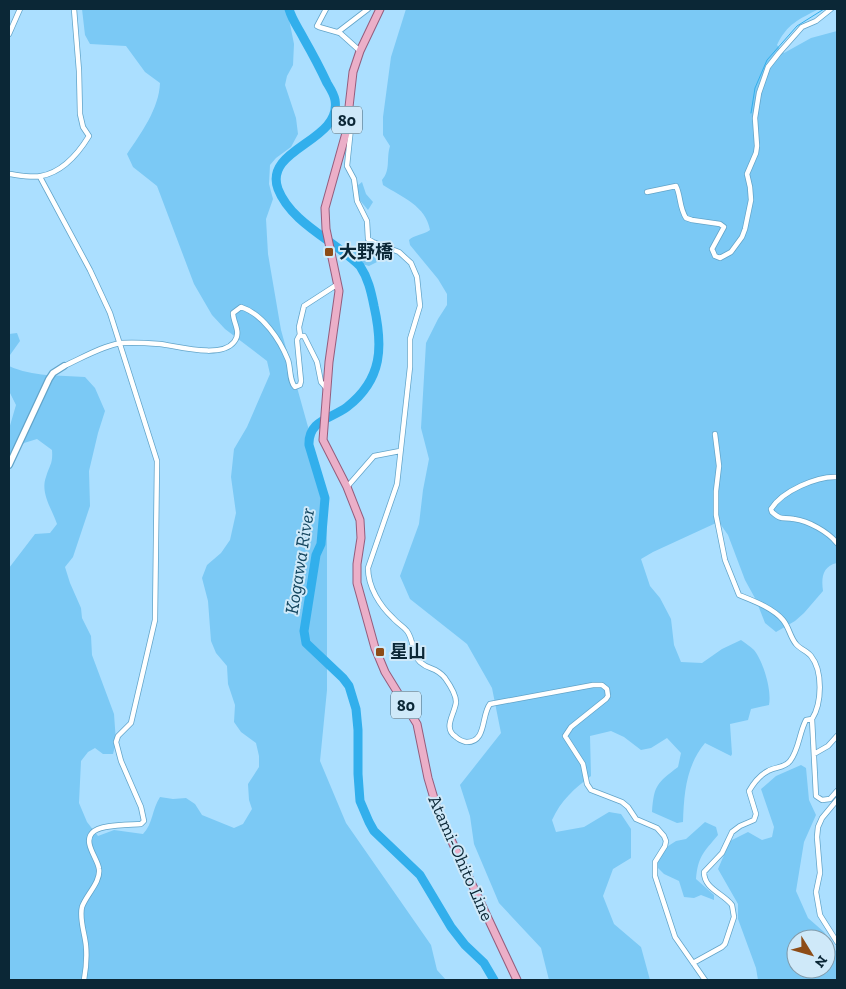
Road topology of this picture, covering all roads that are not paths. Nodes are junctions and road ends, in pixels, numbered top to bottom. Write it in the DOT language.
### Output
graph roads {
  1 [pos="20,9"];
  2 [pos="74,9"];
  3 [pos="326,9"];
  4 [pos="368,9"];
  5 [pos="380,9"];
  6 [pos="831,9"];
  7 [pos="338,32"];
  8 [pos="9,34"];
  9 [pos="360,51"];
  10 [pos="349,105"];
  11 [pos="9,174"];
  12 [pos="40,177"];
  13 [pos="647,192"];
  14 [pos="338,284"];
  15 [pos="300,335"];
  16 [pos="121,343"];
  17 [pos="64,366"];
  18 [pos="327,388"];
  19 [pos="715,434"];
  20 [pos="400,452"];
  21 [pos="9,465"];
  22 [pos="837,476"];
  23 [pos="347,487"];
  24 [pos="837,543"];
  25 [pos="812,719"];
  26 [pos="837,736"];
  27 [pos="814,754"];
  28 [pos="837,791"];
  29 [pos="837,800"];
  30 [pos="837,942"];
  31 [pos="693,963"];
  32 [pos="84,980"];
  33 [pos="517,980"];
  34 [pos="705,980"];
  1 -- 8 [label="street"];
  2 -- 12 [label="street"];
  3 -- 7 [label="street"];
  4 -- 7 [label="street"];
  5 -- 9 [label="main road, 80"];
  6 -- 13 [label="street"];
  7 -- 9 [label="street"];
  9 -- 10 [label="main road, 80"];
  10 -- 14 [label="main road, 80"];
  10 -- 20 [label="street"];
  11 -- 12 [label="street"];
  12 -- 16 [label="street"];
  14 -- 15 [label="street"];
  14 -- 18 [label="main road, 80"];
  15 -- 16 [label="street"];
  15 -- 18 [label="street"];
  16 -- 17 [label="street"];
  16 -- 32 [label="street"];
  17 -- 21 [label="street"];
  18 -- 23 [label="main road, Atami-Ohito Line / 80"];
  19 -- 25 [label="street"];
  20 -- 23 [label="street"];
  20 -- 31 [label="street"];
  22 -- 24 [label="street"];
  23 -- 33 [label="main road, Atami-Ohito Line / 80"];
  25 -- 27 [label="street"];
  25 -- 31 [label="street"];
  26 -- 27 [label="street"];
  27 -- 28 [label="street"];
  29 -- 30 [label="street"];
  31 -- 34 [label="street"];
}
